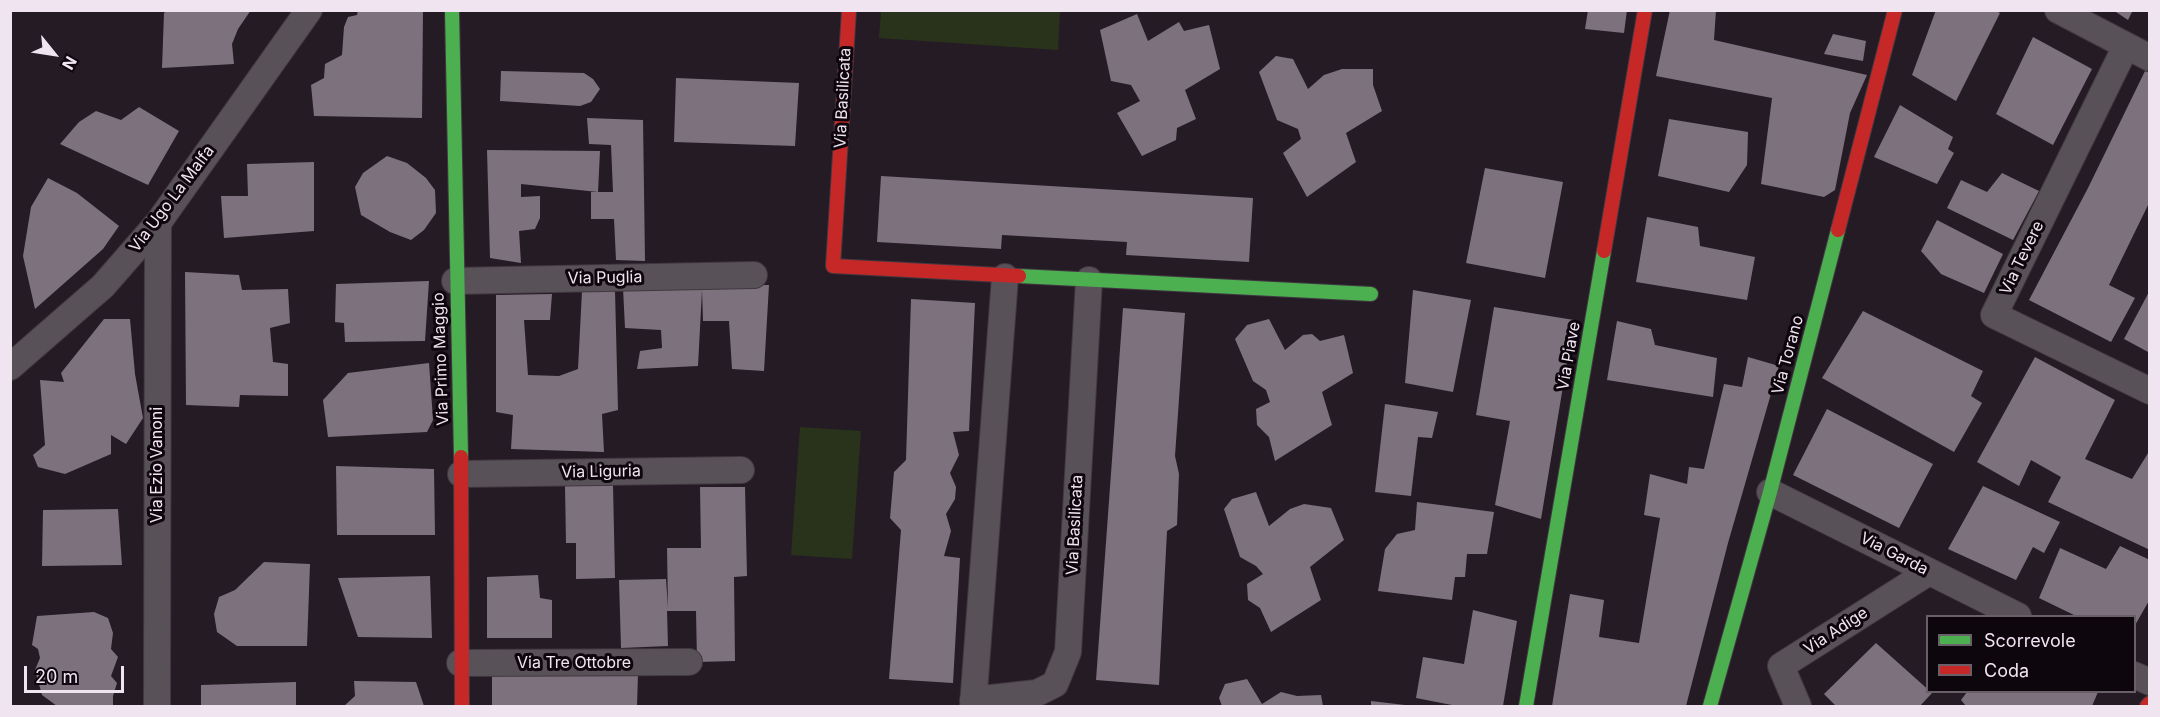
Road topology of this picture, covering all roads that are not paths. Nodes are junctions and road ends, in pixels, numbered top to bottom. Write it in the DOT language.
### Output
graph roads {
  1 [pos="309,10"];
  2 [pos="452,10"];
  3 [pos="849,10"];
  4 [pos="1645,10"];
  5 [pos="1895,10"];
  6 [pos="2058,10"];
  7 [pos="2126,46"];
  8 [pos="2150,58"];
  9 [pos="158,223"];
  10 [pos="754,275"];
  11 [pos="1005,277"];
  12 [pos="1089,280"];
  13 [pos="455,281"];
  14 [pos="1371,294"];
  15 [pos="10,367"];
  16 [pos="2150,391"];
  17 [pos="741,470"];
  18 [pos="461,474"];
  19 [pos="1770,492"];
  20 [pos="1929,572"];
  21 [pos="2016,615"];
  22 [pos="688,662"];
  23 [pos="460,663"];
  24 [pos="2136,676"];
  25 [pos="2150,682"];
  26 [pos="973,703"];
  27 [pos="157,706"];
  28 [pos="462,706"];
  29 [pos="1526,706"];
  30 [pos="1710,706"];
  31 [pos="1798,706"];
  1 -- 9 [label="street, Via Ugo La Malfa"];
  2 -- 13 [label="street, Via Primo Maggio"];
  3 -- 11 [label="street, Via Basilicata"];
  4 -- 29 [label="street, Via Piave"];
  5 -- 19 [label="street, Via Torano"];
  6 -- 7 [label="street"];
  7 -- 8 [label="street"];
  7 -- 16 [label="street, Via Tevere"];
  9 -- 15 [label="street, Via Ugo La Malfa"];
  9 -- 27 [label="street, Via Ezio Vanoni"];
  10 -- 13 [label="street, Via Puglia"];
  11 -- 12 [label="street, Via Basilicata"];
  11 -- 26 [label="street, Via Basilicata"];
  12 -- 14 [label="street, Via Basilicata"];
  12 -- 26 [label="street, Via Basilicata"];
  13 -- 18 [label="street, Via Primo Maggio"];
  17 -- 18 [label="street, Via Liguria"];
  18 -- 23 [label="street, Via Primo Maggio"];
  19 -- 20 [label="street, Via Garda"];
  19 -- 30 [label="street, Via Torano"];
  20 -- 21 [label="street, Via Garda"];
  20 -- 31 [label="street, Via Adige"];
  22 -- 23 [label="street, Via Tre Ottobre"];
  23 -- 28 [label="street, Via Primo Maggio"];
  24 -- 25 [label="street"];
}
